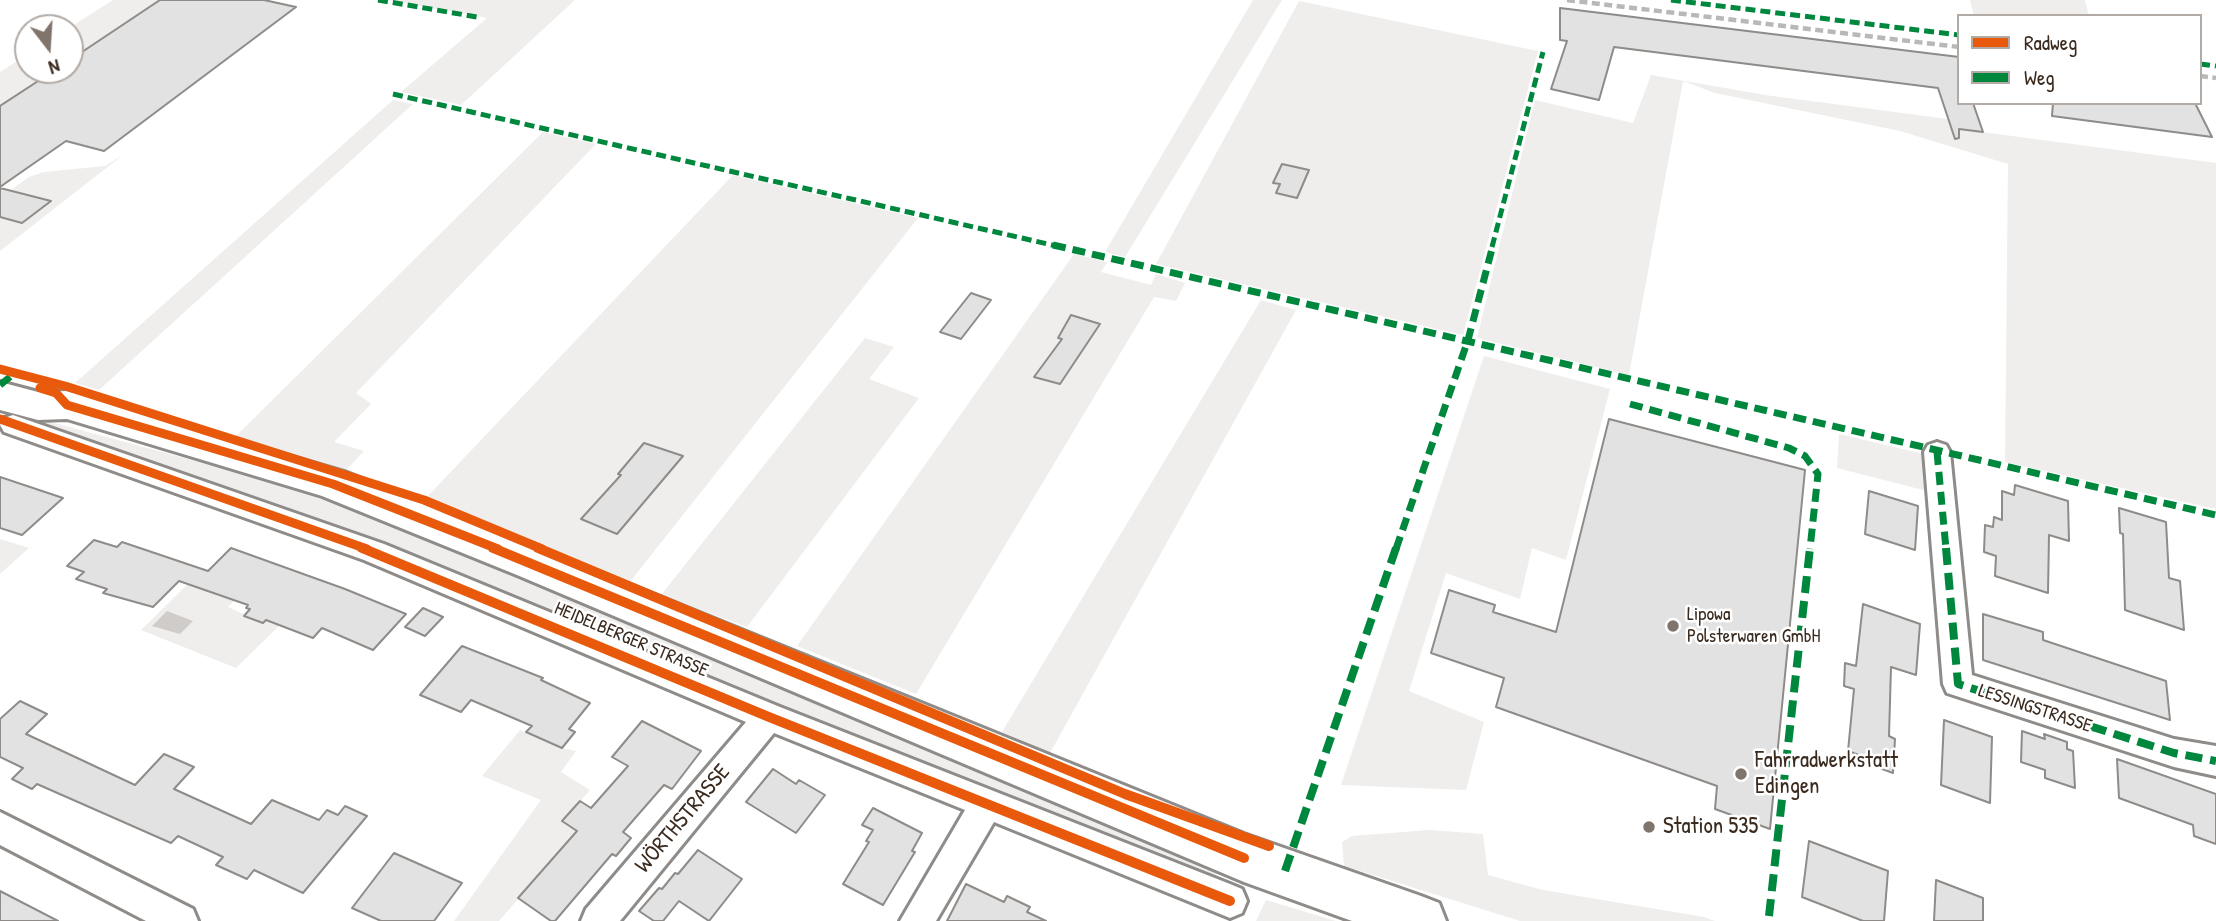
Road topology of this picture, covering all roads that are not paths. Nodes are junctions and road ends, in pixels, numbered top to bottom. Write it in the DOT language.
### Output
graph roads {
  1 [pos="0,376"];
  2 [pos="29,410"];
  3 [pos="1937,452"];
  4 [pos="769,717"];
  5 [pos="2216,761"];
  6 [pos="986,805"];
  7 [pos="0,828"];
  8 [pos="1235,894"];
  9 [pos="181,921"];
  10 [pos="597,921"];
  11 [pos="916,921"];
  12 [pos="1421,921"];
  1 -- 2 [label="main road, HEIDELBERGER STRASSE"];
  2 -- 4 [label="street, HEIDELBERGER STRASSE"];
  2 -- 8 [label="main road, HEIDELBERGER STRASSE"];
  3 -- 5 [label="street, LESSINGSTRASSE"];
  4 -- 6 [label="street, HEIDELBERGER STRASSE"];
  4 -- 10 [label="street, WÖRTHSTRASSE"];
  6 -- 8 [label="street, HEIDELBERGER STRASSE"];
  6 -- 11 [label="street"];
  7 -- 9 [label="street"];
  8 -- 12 [label="main road, HEIDELBERGER STRASSE"];
}
